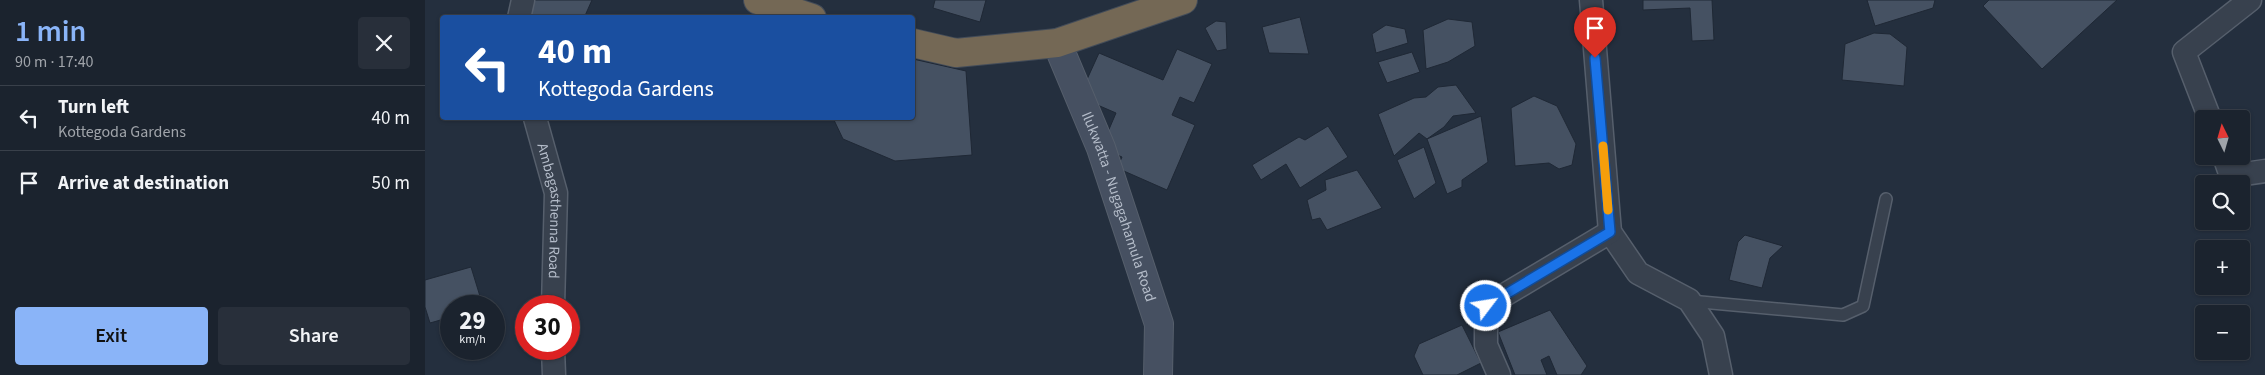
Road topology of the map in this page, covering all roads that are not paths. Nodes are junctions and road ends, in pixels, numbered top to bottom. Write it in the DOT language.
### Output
graph roads {
  1 [pos="523,0"];
  2 [pos="758,0"];
  3 [pos="1183,0"];
  4 [pos="1591,0"];
  5 [pos="2250,0"];
  6 [pos="520,15"];
  7 [pos="803,15"];
  8 [pos="915,43"];
  9 [pos="1057,43"];
  10 [pos="2207,110"];
  11 [pos="536,120"];
  12 [pos="2227,165"];
  13 [pos="2265,171"];
  14 [pos="1886,199"];
  15 [pos="1610,232"];
  16 [pos="553,295"];
  17 [pos="1689,300"];
  18 [pos="553,360"];
  19 [pos="554,375"];
  20 [pos="1158,375"];
  21 [pos="1499,375"];
  22 [pos="1721,375"];
  1 -- 6 [label="street"];
  2 -- 7 [label="highway"];
  3 -- 9 [label="highway"];
  4 -- 15 [label="street"];
  5 -- 10 [label="street"];
  8 -- 9 [label="highway"];
  9 -- 20 [label="street, Ilukwatta - Nugagahamula Road"];
  11 -- 16 [label="street, Ambagasthenna Road"];
  12 -- 13 [label="street"];
  14 -- 17 [label="lane"];
  15 -- 17 [label="street"];
  15 -- 21 [label="street"];
  17 -- 22 [label="street"];
  18 -- 19 [label="street"];
}
